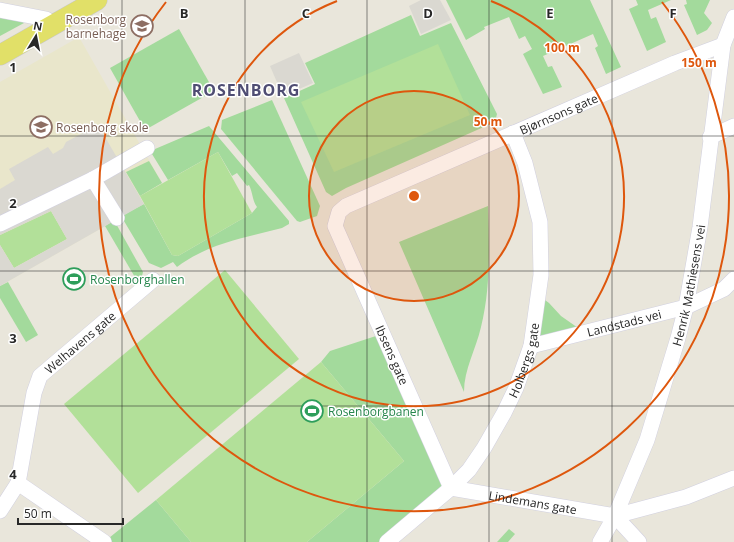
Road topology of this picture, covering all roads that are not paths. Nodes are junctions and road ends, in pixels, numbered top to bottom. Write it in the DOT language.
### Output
graph roads {
  1 [pos="97,0"];
  2 [pos="0,10"];
  3 [pos="734,17"];
  4 [pos="54,24"];
  5 [pos="723,45"];
  6 [pos="0,55"];
  7 [pos="734,126"];
  8 [pos="513,133"];
  9 [pos="710,138"];
  10 [pos="147,148"];
  11 [pos="93,179"];
  12 [pos="117,218"];
  13 [pos="335,221"];
  14 [pos="0,224"];
  15 [pos="734,279"];
  16 [pos="154,280"];
  17 [pos="686,307"];
  18 [pos="531,346"];
  19 [pos="734,478"];
  20 [pos="18,483"];
  21 [pos="451,488"];
  22 [pos="0,509"];
  23 [pos="615,516"];
  24 [pos="104,542"];
  25 [pos="387,542"];
  26 [pos="600,542"];
  27 [pos="639,542"];
  1 -- 4 [label="main road"];
  2 -- 4 [label="street"];
  3 -- 5 [label="street, Henrik Mathiesens vei"];
  4 -- 6 [label="main road"];
  5 -- 8 [label="street, Bjørnsons gate"];
  5 -- 9 [label="street, Henrik Mathiesens vei"];
  7 -- 9 [label="street"];
  8 -- 13 [label="street, Bjørnsons gate"];
  8 -- 18 [label="street, Holbergs gate"];
  9 -- 17 [label="street, Henrik Mathiesens vei"];
  10 -- 11 [label="street"];
  11 -- 12 [label="street"];
  11 -- 14 [label="street"];
  13 -- 21 [label="street, Ibsens gate"];
  15 -- 17 [label="street, Landstads vei"];
  16 -- 20 [label="street, Welhavens gate"];
  17 -- 18 [label="street, Landstads vei"];
  17 -- 23 [label="street, Henrik Mathiesens vei"];
  18 -- 21 [label="street, Holbergs gate"];
  19 -- 23 [label="street, Lindemans gate"];
  20 -- 22 [label="street, Welhavens gate"];
  20 -- 24 [label="street"];
  21 -- 23 [label="street, Lindemans gate"];
  21 -- 25 [label="street, Holbergs gate"];
  23 -- 26 [label="street, Henrik Mathiesens vei"];
  23 -- 27 [label="street"];
}
